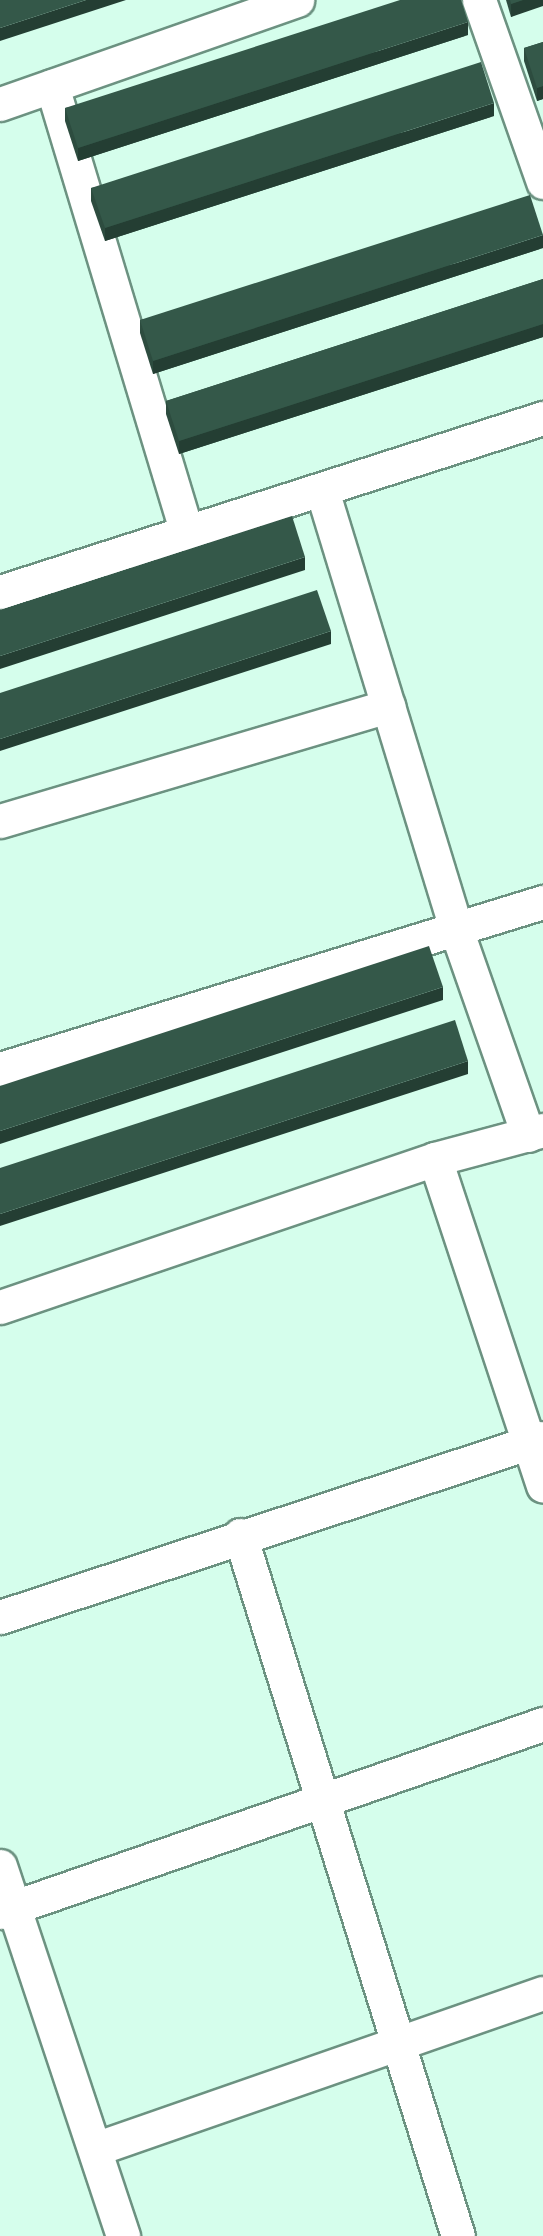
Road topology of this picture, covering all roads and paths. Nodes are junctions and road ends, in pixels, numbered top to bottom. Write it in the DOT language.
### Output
graph roads {
  1 [pos="297,0"];
  2 [pos="480,0"];
  3 [pos="52,86"];
  4 [pos="0,104"];
  5 [pos="543,182"];
  6 [pos="543,418"];
  7 [pos="322,490"];
  8 [pos="186,530"];
  9 [pos="2,585"];
  10 [pos="388,706"];
  11 [pos="0,821"];
  12 [pos="543,902"];
  13 [pos="457,932"];
  14 [pos="0,1069"];
  15 [pos="535,1133"];
  16 [pos="435,1159"];
  17 [pos="0,1307"];
  18 [pos="536,1441"];
  19 [pos="543,1486"];
  20 [pos="240,1535"];
  21 [pos="0,1617"];
  22 [pos="543,1724"];
  23 [pos="322,1797"];
  24 [pos="0,1866"];
  25 [pos="7,1909"];
  26 [pos="543,1993"];
  27 [pos="399,2042"];
  28 [pos="95,2149"];
  29 [pos="123,2236"];
  30 [pos="458,2236"];
  1 -- 3 [label="street"];
  2 -- 5 [label="street"];
  3 -- 4 [label="street"];
  3 -- 8 [label="street"];
  6 -- 7 [label="street"];
  7 -- 8 [label="street"];
  7 -- 10 [label="street"];
  8 -- 9 [label="street"];
  10 -- 11 [label="street"];
  10 -- 13 [label="street"];
  12 -- 13 [label="street"];
  13 -- 14 [label="street"];
  13 -- 15 [label="street"];
  15 -- 16 [label="street"];
  16 -- 17 [label="street"];
  16 -- 18 [label="street"];
  18 -- 19 [label="street"];
  18 -- 20 [label="street"];
  20 -- 21 [label="street"];
  20 -- 23 [label="street"];
  22 -- 23 [label="street"];
  23 -- 25 [label="street"];
  23 -- 27 [label="street"];
  24 -- 25 [label="street"];
  25 -- 28 [label="street"];
  26 -- 27 [label="street"];
  27 -- 28 [label="street"];
  27 -- 30 [label="street"];
  28 -- 29 [label="street"];
}
